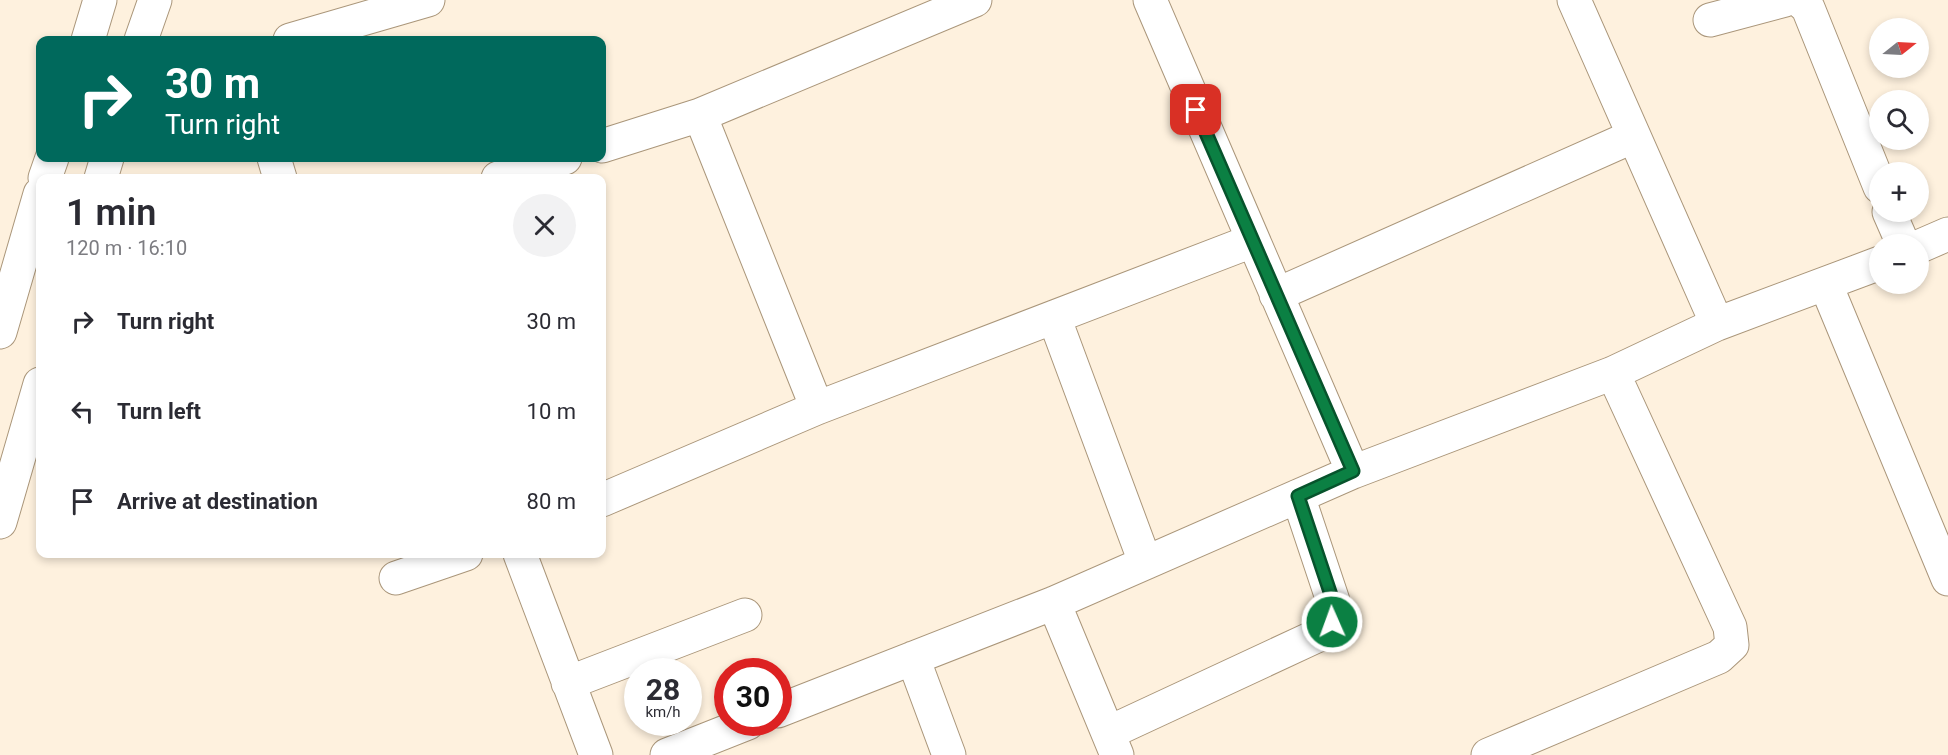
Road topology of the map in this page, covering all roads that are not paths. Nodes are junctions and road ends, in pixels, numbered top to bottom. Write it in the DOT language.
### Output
graph roads {
  1 [pos="100,0"];
  2 [pos="154,0"];
  3 [pos="428,0"];
  4 [pos="975,0"];
  5 [pos="1150,0"];
  6 [pos="1574,0"];
  7 [pos="1785,0"];
  8 [pos="1799,0"];
  9 [pos="1710,20"];
  10 [pos="89,36"];
  11 [pos="142,36"];
  12 [pos="304,36"];
  13 [pos="700,115"];
  14 [pos="1634,136"];
  15 [pos="606,145"];
  16 [pos="552,162"];
  17 [pos="1870,162"];
  18 [pos="511,174"];
  19 [pos="36,208"];
  20 [pos="1948,234"];
  21 [pos="1252,241"];
  22 [pos="1929,242"];
  23 [pos="1869,267"];
  24 [pos="1826,285"];
  25 [pos="1276,295"];
  26 [pos="1054,317"];
  27 [pos="1717,324"];
  28 [pos="0,332"];
  29 [pos="1613,373"];
  30 [pos="36,398"];
  31 [pos="818,408"];
  32 [pos="1353,471"];
  33 [pos="1298,496"];
  34 [pos="606,498"];
  35 [pos="0,522"];
  36 [pos="454,558"];
  37 [pos="521,558"];
  38 [pos="1145,562"];
  39 [pos="396,578"];
  40 [pos="1948,579"];
  41 [pos="1054,603"];
  42 [pos="745,615"];
  43 [pos="913,658"];
  44 [pos="568,683"];
  45 [pos="792,706"];
  46 [pos="715,736"];
  47 [pos="1112,744"];
  48 [pos="596,755"];
  49 [pos="667,755"];
  50 [pos="948,755"];
  51 [pos="1488,755"];
  1 -- 10 [label="main road"];
  2 -- 11 [label="main road"];
  3 -- 12 [label="main road"];
  4 -- 13 [label="main road"];
  5 -- 21 [label="main road"];
  6 -- 14 [label="main road"];
  7 -- 9 [label="main road"];
  8 -- 17 [label="main road"];
  13 -- 15 [label="main road"];
  13 -- 31 [label="main road"];
  14 -- 25 [label="main road"];
  14 -- 27 [label="main road"];
  16 -- 18 [label="main road"];
  19 -- 28 [label="main road"];
  20 -- 22 [label="main road"];
  21 -- 25 [label="main road"];
  21 -- 26 [label="main road"];
  23 -- 24 [label="main road"];
  24 -- 27 [label="main road"];
  24 -- 40 [label="main road"];
  25 -- 32 [label="main road"];
  26 -- 31 [label="main road"];
  26 -- 38 [label="main road"];
  27 -- 29 [label="main road"];
  29 -- 32 [label="main road"];
  29 -- 51 [label="main road"];
  30 -- 35 [label="main road"];
  31 -- 34 [label="main road"];
  32 -- 33 [label="main road"];
  33 -- 38 [label="main road"];
  33 -- 47 [label="main road"];
  36 -- 39 [label="main road"];
  37 -- 44 [label="main road"];
  38 -- 41 [label="main road"];
  41 -- 43 [label="main road"];
  41 -- 47 [label="main road"];
  42 -- 44 [label="main road"];
  43 -- 45 [label="main road"];
  43 -- 50 [label="main road"];
  44 -- 48 [label="main road"];
  46 -- 49 [label="main road"];
}
